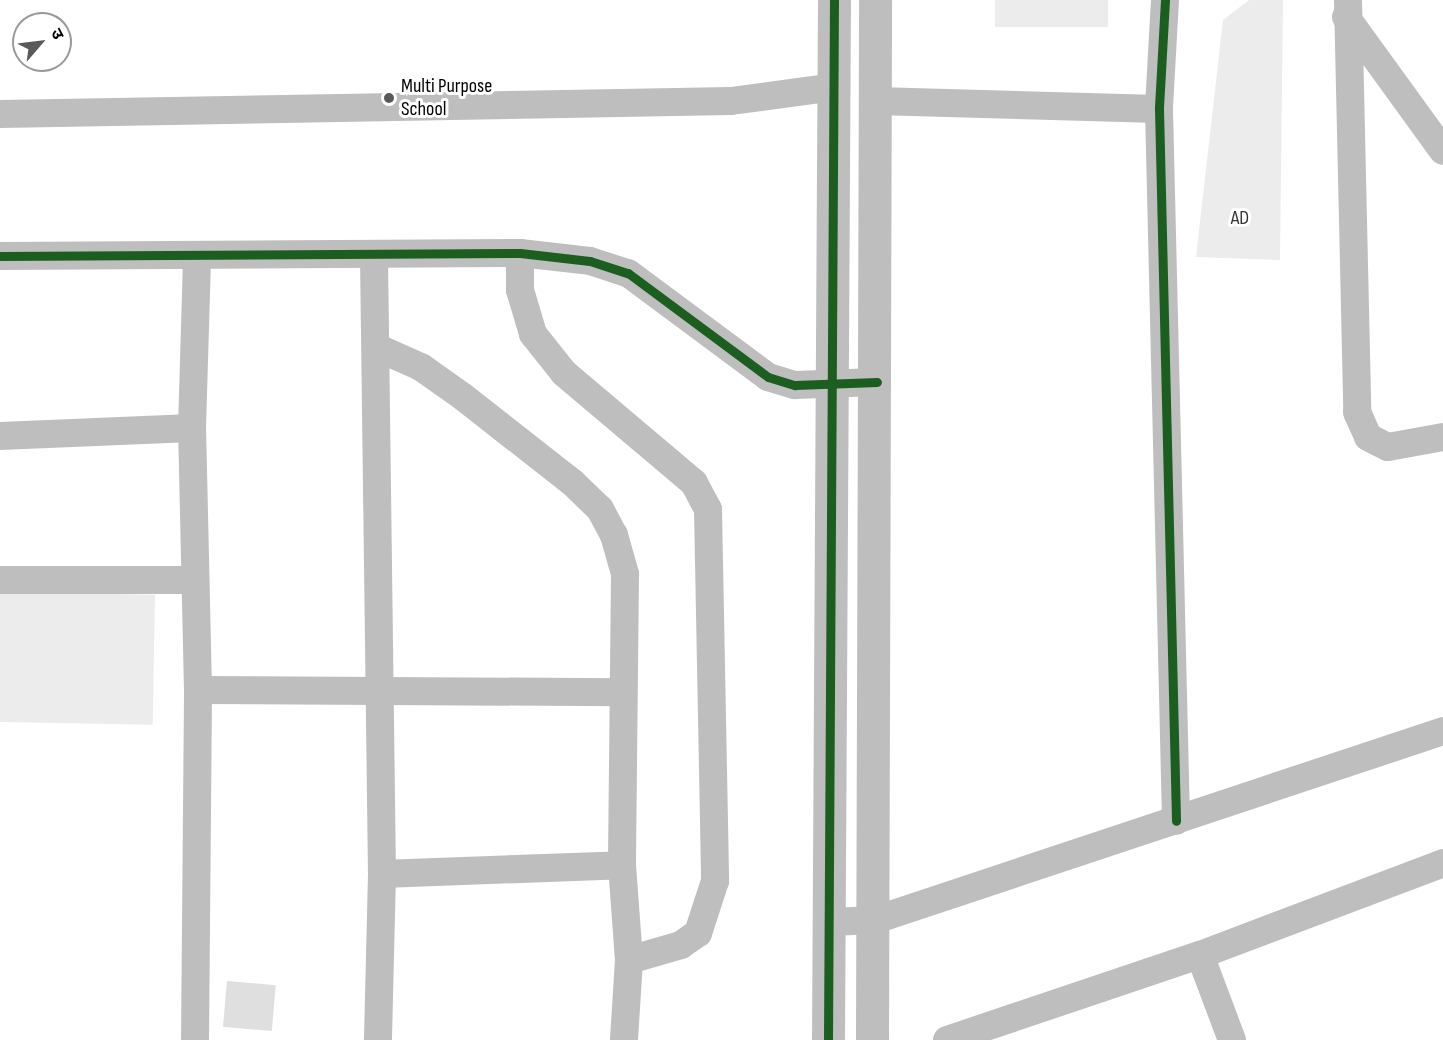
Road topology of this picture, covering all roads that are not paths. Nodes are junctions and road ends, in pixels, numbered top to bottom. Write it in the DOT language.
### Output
graph roads {
  1 [pos="834,0"];
  2 [pos="875,0"];
  3 [pos="1165,0"];
  4 [pos="1347,9"];
  5 [pos="834,87"];
  6 [pos="876,100"];
  7 [pos="1159,109"];
  8 [pos="0,114"];
  9 [pos="1443,151"];
  10 [pos="520,253"];
  11 [pos="0,256"];
  12 [pos="374,256"];
  13 [pos="197,258"];
  14 [pos="376,347"];
  15 [pos="877,382"];
  16 [pos="835,386"];
  17 [pos="192,428"];
  18 [pos="0,436"];
  19 [pos="1443,437"];
  20 [pos="0,580"];
  21 [pos="195,580"];
  22 [pos="198,690"];
  23 [pos="377,690"];
  24 [pos="623,692"];
  25 [pos="1443,731"];
  26 [pos="1176,821"];
  27 [pos="1443,863"];
  28 [pos="622,865"];
  29 [pos="382,874"];
  30 [pos="876,920"];
  31 [pos="832,922"];
  32 [pos="1200,955"];
  33 [pos="629,960"];
  34 [pos="195,1040"];
  35 [pos="378,1040"];
  36 [pos="624,1040"];
  37 [pos="828,1040"];
  38 [pos="872,1040"];
  39 [pos="947,1040"];
  40 [pos="1232,1040"];
  1 -- 5 [label="street"];
  2 -- 6 [label="street"];
  3 -- 7 [label="street"];
  4 -- 9 [label="street"];
  4 -- 19 [label="street"];
  5 -- 8 [label="street"];
  5 -- 16 [label="street"];
  6 -- 7 [label="street"];
  6 -- 15 [label="street"];
  7 -- 26 [label="street"];
  10 -- 12 [label="street"];
  10 -- 16 [label="street"];
  10 -- 33 [label="street"];
  11 -- 13 [label="street"];
  12 -- 13 [label="street"];
  12 -- 14 [label="street"];
  13 -- 17 [label="street"];
  14 -- 23 [label="street"];
  14 -- 24 [label="street"];
  15 -- 16 [label="street"];
  15 -- 30 [label="street"];
  16 -- 31 [label="street"];
  17 -- 18 [label="street"];
  17 -- 21 [label="street"];
  20 -- 21 [label="street"];
  21 -- 22 [label="street"];
  22 -- 23 [label="street"];
  22 -- 34 [label="street"];
  23 -- 24 [label="street"];
  23 -- 29 [label="street"];
  24 -- 28 [label="street"];
  25 -- 26 [label="street"];
  26 -- 30 [label="street"];
  27 -- 32 [label="street"];
  28 -- 29 [label="street"];
  28 -- 33 [label="street"];
  29 -- 35 [label="street"];
  30 -- 31 [label="street"];
  30 -- 38 [label="street"];
  31 -- 37 [label="street"];
  32 -- 39 [label="street"];
  32 -- 40 [label="street"];
  33 -- 36 [label="street"];
}
